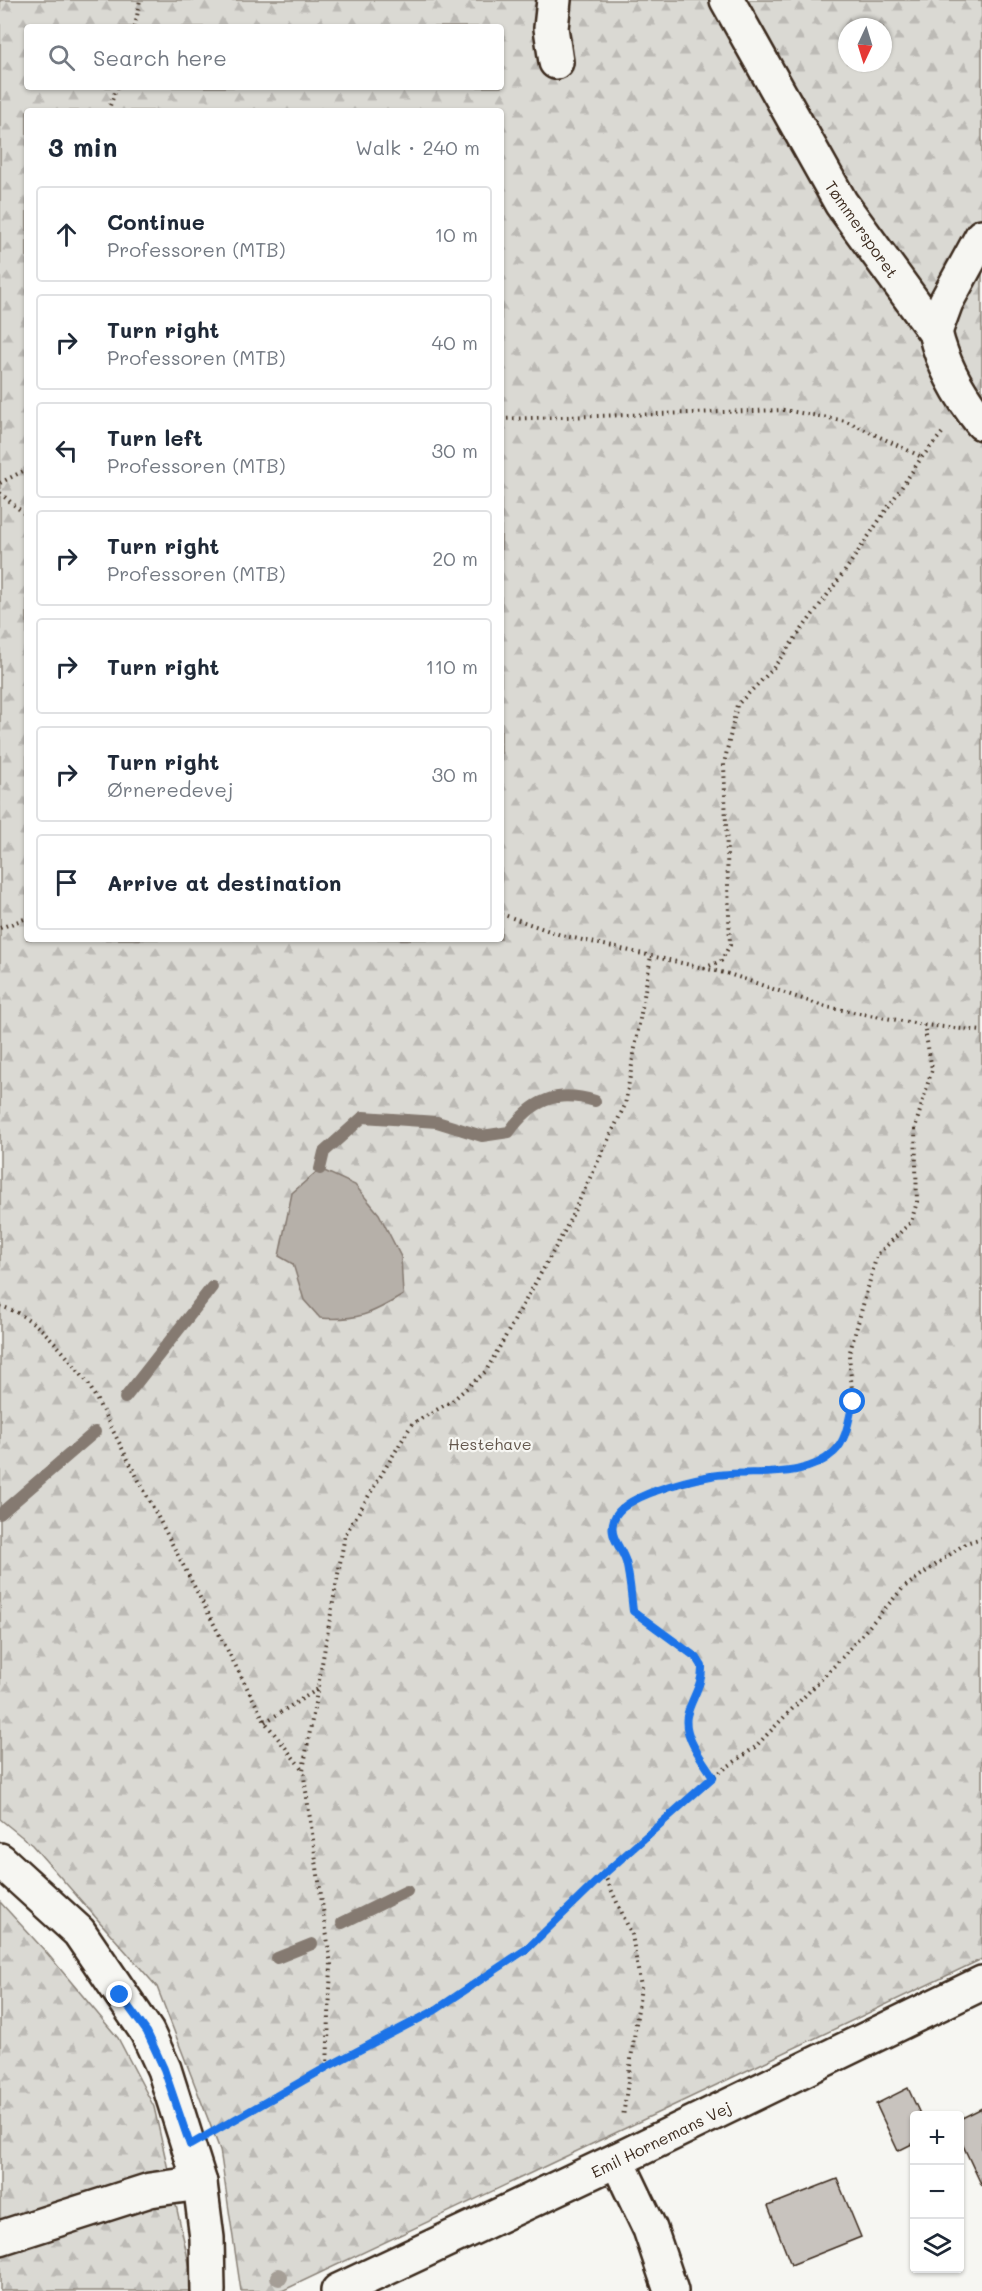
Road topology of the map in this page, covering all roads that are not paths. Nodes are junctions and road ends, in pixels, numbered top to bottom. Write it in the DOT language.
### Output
graph roads {
  1 [pos="554,0"];
  2 [pos="727,0"];
  3 [pos="556,62"];
  4 [pos="982,236"];
  5 [pos="935,332"];
  6 [pos="974,413"];
  7 [pos="0,1860"];
  8 [pos="982,1983"];
  9 [pos="617,2160"];
  10 [pos="200,2183"];
  11 [pos="0,2238"];
  12 [pos="208,2291"];
  13 [pos="338,2291"];
  14 [pos="671,2291"];
  1 -- 3 [label="street"];
  2 -- 5 [label="street, Tømmersporet"];
  4 -- 5 [label="street"];
  5 -- 6 [label="street, Tømmersporet"];
  7 -- 10 [label="street"];
  8 -- 9 [label="street, Emil Hornemans Vej"];
  9 -- 13 [label="street, Emil Hornemans Vej"];
  9 -- 14 [label="street"];
  10 -- 11 [label="street"];
  10 -- 12 [label="street"];
}
